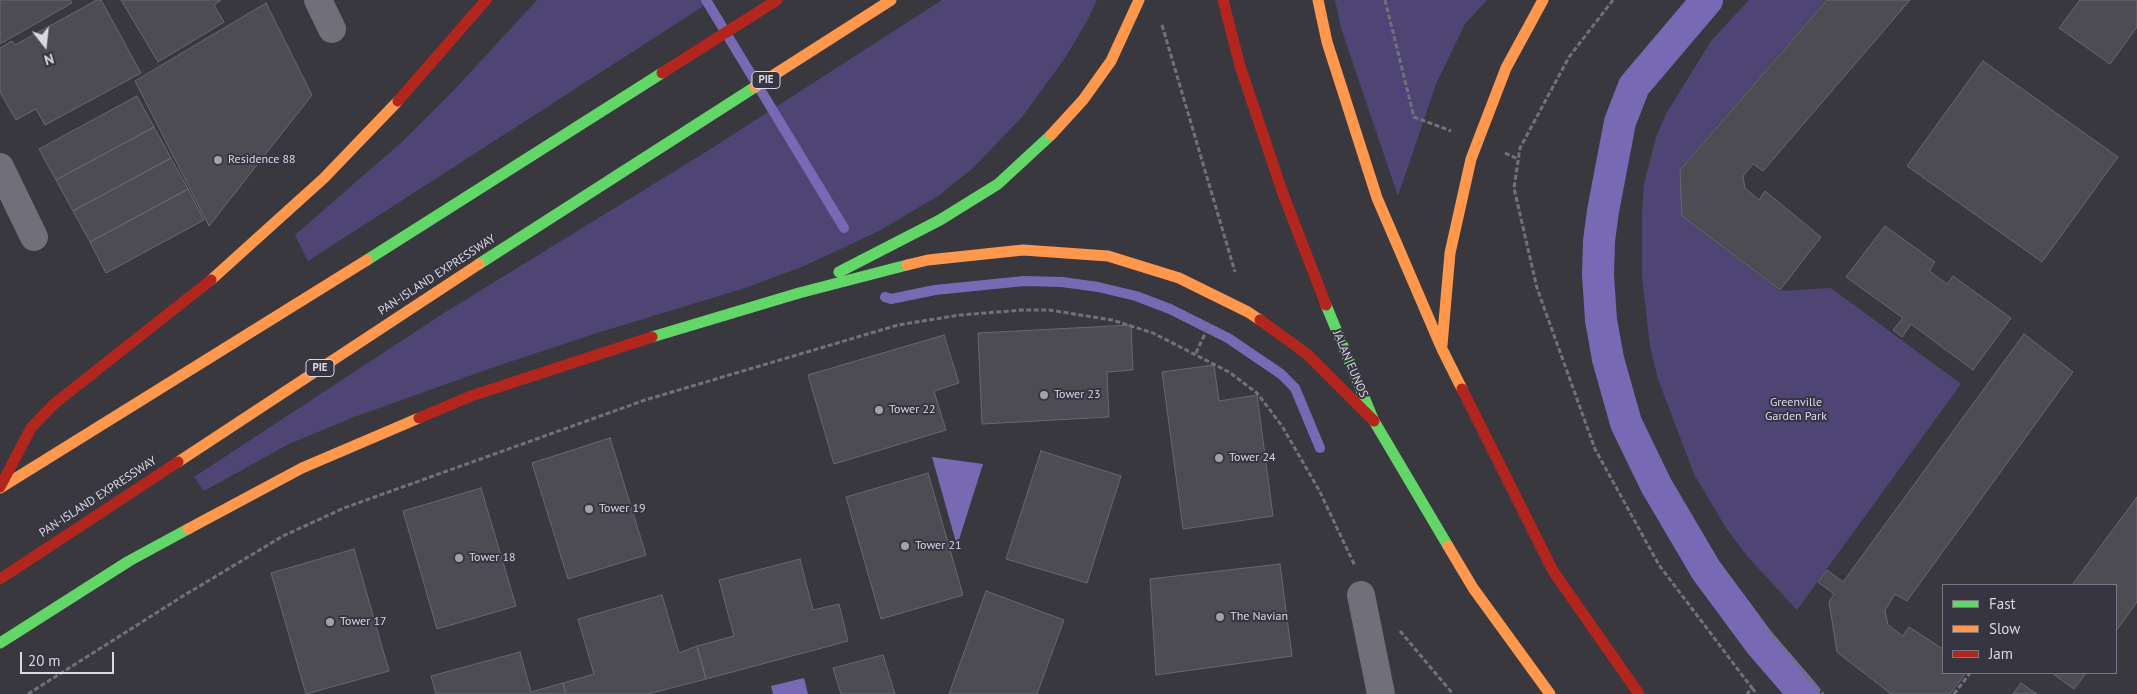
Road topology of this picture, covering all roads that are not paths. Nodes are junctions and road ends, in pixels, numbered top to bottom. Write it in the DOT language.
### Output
graph roads {
  1 [pos="318,0"];
  2 [pos="486,0"];
  3 [pos="777,0"];
  4 [pos="891,0"];
  5 [pos="1139,0"];
  6 [pos="1223,0"];
  7 [pos="1318,0"];
  8 [pos="1543,0"];
  9 [pos="332,29"];
  10 [pos="0,167"];
  11 [pos="34,237"];
  12 [pos="799,293"];
  13 [pos="1442,349"];
  14 [pos="1374,421"];
  15 [pos="0,488"];
  16 [pos="0,579"];
  17 [pos="1359,584"];
  18 [pos="0,643"];
  19 [pos="1381,694"];
  20 [pos="1550,694"];
  21 [pos="1639,694"];
  1 -- 9 [label="street"];
  2 -- 15 [label="highway"];
  3 -- 15 [label="highway"];
  4 -- 16 [label="highway, PAN-ISLAND EXPRESSWAY / PIE"];
  5 -- 12 [label="highway"];
  6 -- 14 [label="highway, JALAN EUNOS"];
  7 -- 13 [label="highway"];
  8 -- 13 [label="highway"];
  10 -- 11 [label="street"];
  12 -- 14 [label="highway"];
  12 -- 18 [label="highway"];
  13 -- 21 [label="highway"];
  14 -- 20 [label="highway, JALAN EUNOS"];
  17 -- 19 [label="street"];
}
